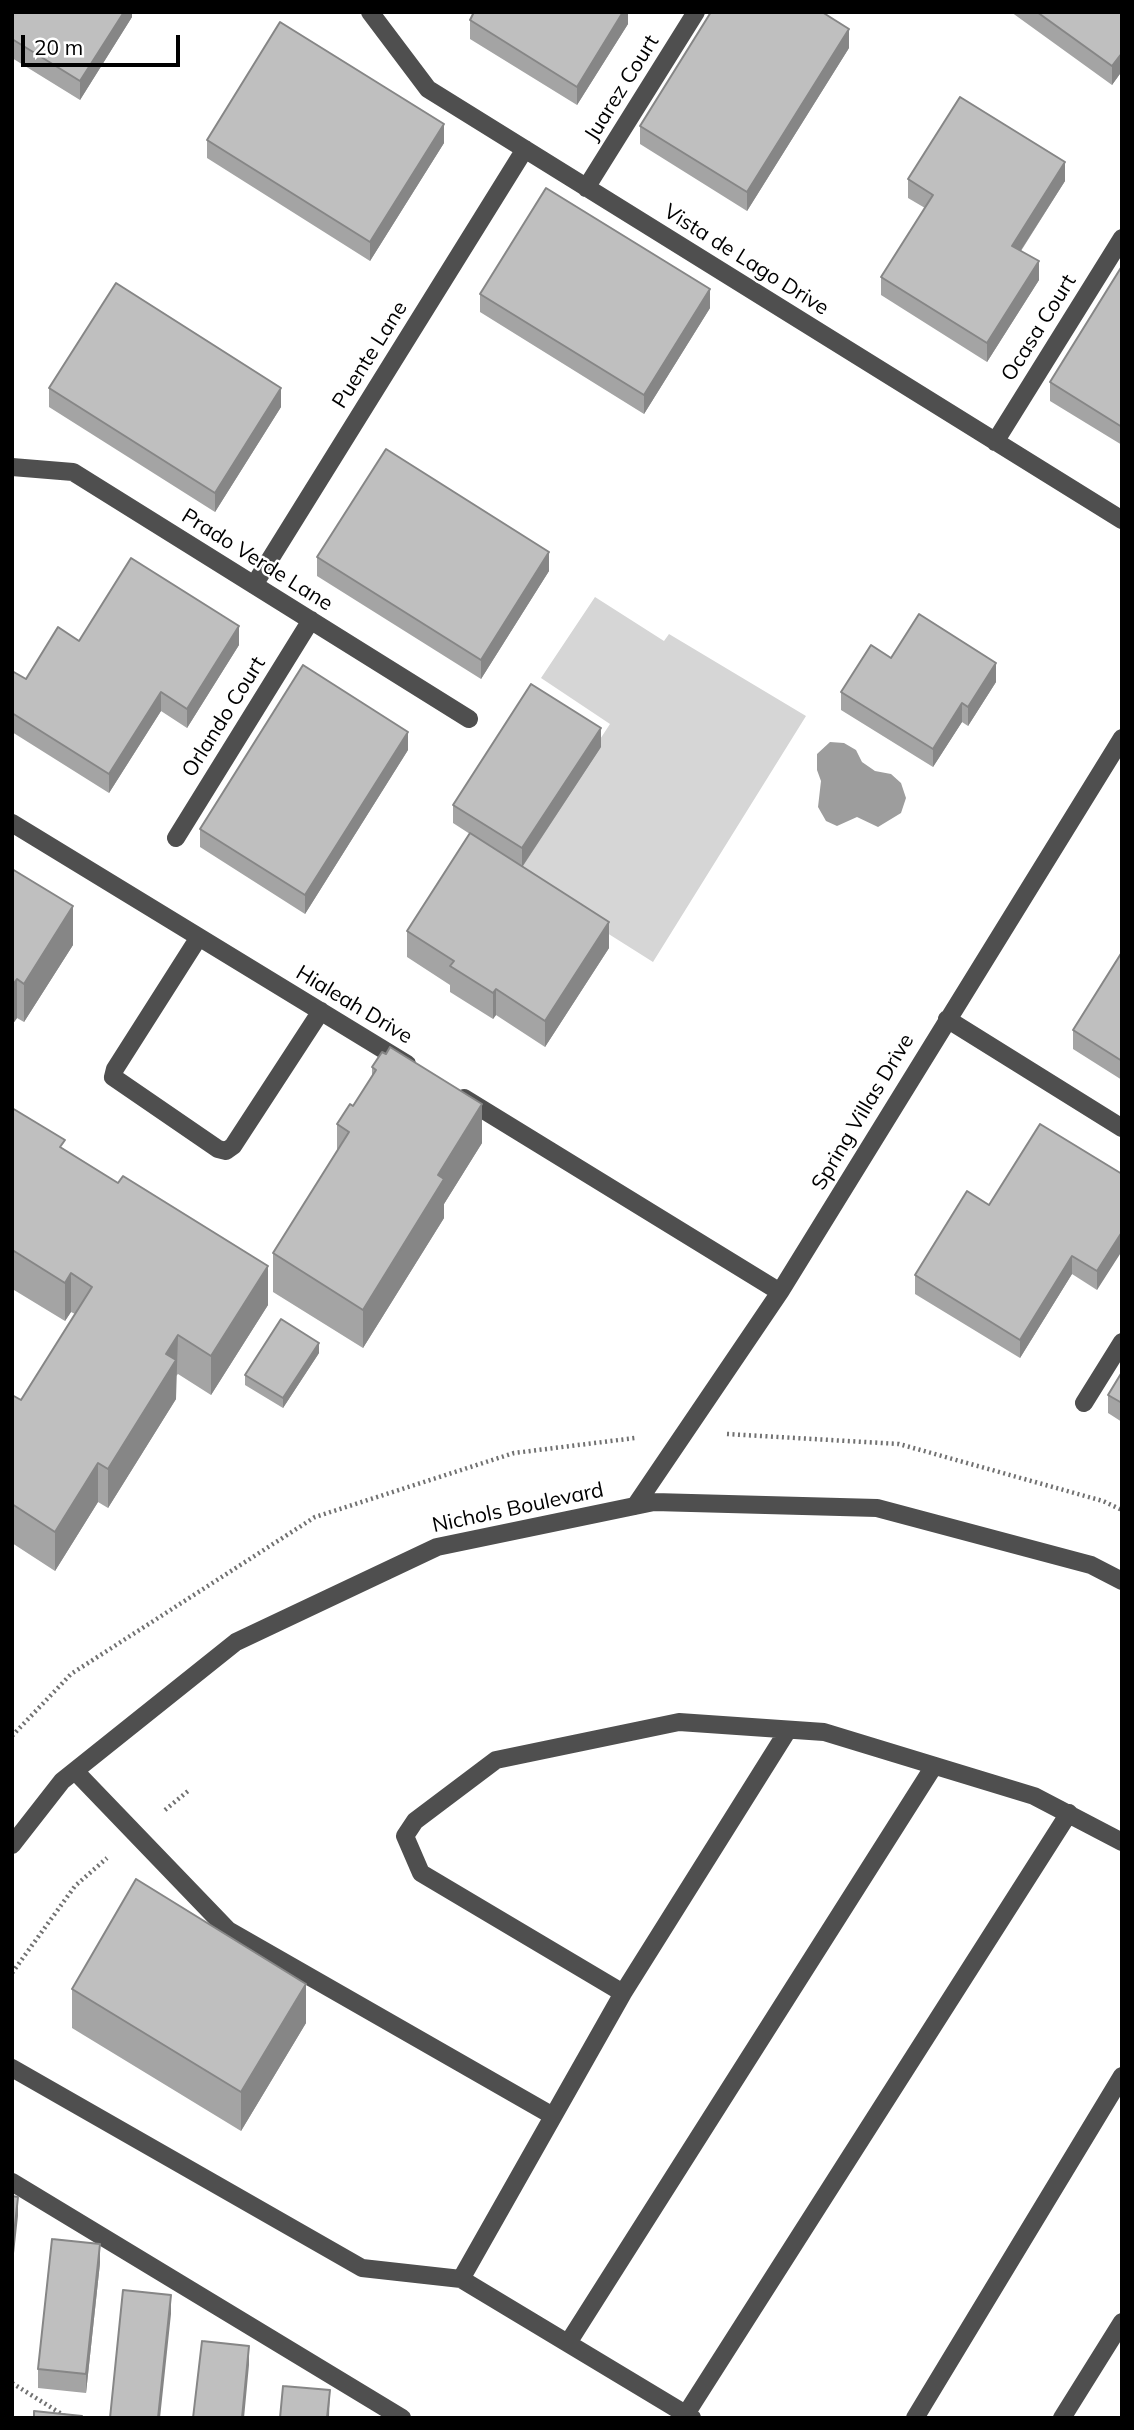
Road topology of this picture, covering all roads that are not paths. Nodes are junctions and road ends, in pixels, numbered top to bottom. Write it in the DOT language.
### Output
graph roads {
  1 [pos="370,12"];
  2 [pos="696,12"];
  3 [pos="525,149"];
  4 [pos="586,188"];
  5 [pos="1122,238"];
  6 [pos="995,442"];
  7 [pos="12,467"];
  8 [pos="1122,520"];
  9 [pos="254,585"];
  10 [pos="311,620"];
  11 [pos="469,719"];
  12 [pos="1122,738"];
  13 [pos="12,823"];
  14 [pos="176,838"];
  15 [pos="199,937"];
  16 [pos="321,1011"];
  17 [pos="947,1018"];
  18 [pos="427,1076"];
  19 [pos="450,1090"];
  20 [pos="1122,1128"];
  21 [pos="780,1292"];
  22 [pos="1122,1342"];
  23 [pos="1084,1403"];
  24 [pos="635,1506"];
  25 [pos="1122,1581"];
  26 [pos="788,1730"];
  27 [pos="934,1766"];
  28 [pos="75,1771"];
  29 [pos="1069,1814"];
  30 [pos="1122,1842"];
  31 [pos="12,1845"];
  32 [pos="623,1993"];
  33 [pos="12,2068"];
  34 [pos="1122,2076"];
  35 [pos="553,2116"];
  36 [pos="12,2182"];
  37 [pos="461,2279"];
  38 [pos="1122,2322"];
  39 [pos="568,2343"];
  40 [pos="689,2416"];
  41 [pos="401,2418"];
  42 [pos="915,2418"];
  43 [pos="1062,2418"];
  1 -- 3 [label="street, Vista de Lago Drive"];
  2 -- 4 [label="street, Juarez Court"];
  3 -- 4 [label="street, Vista de Lago Drive"];
  3 -- 9 [label="street, Puente Lane"];
  4 -- 6 [label="street, Vista de Lago Drive"];
  5 -- 6 [label="street, Ocasa Court"];
  6 -- 8 [label="street, Vista de Lago Drive"];
  7 -- 9 [label="street, Prado Verde Lane"];
  9 -- 10 [label="street, Prado Verde Lane"];
  10 -- 11 [label="street, Prado Verde Lane"];
  10 -- 14 [label="street, Orlando Court"];
  12 -- 17 [label="street, Spring Villas Drive"];
  13 -- 15 [label="street, Hialeah Drive"];
  15 -- 16 [label="street, Hialeah Drive"];
  15 -- 16 [label="street"];
  16 -- 18 [label="street, Hialeah Drive"];
  17 -- 20 [label="street"];
  17 -- 21 [label="street, Spring Villas Drive"];
  19 -- 21 [label="street"];
  21 -- 24 [label="street, Spring Villas Drive"];
  22 -- 23 [label="street"];
  24 -- 25 [label="street, Nichols Boulevard"];
  24 -- 28 [label="street, Nichols Boulevard"];
  26 -- 27 [label="street"];
  26 -- 32 [label="street"];
  26 -- 32 [label="street"];
  27 -- 29 [label="street"];
  27 -- 39 [label="street"];
  28 -- 31 [label="street, Nichols Boulevard"];
  28 -- 35 [label="street"];
  29 -- 30 [label="street"];
  29 -- 40 [label="street"];
  32 -- 35 [label="street"];
  33 -- 37 [label="street"];
  34 -- 42 [label="street"];
  35 -- 37 [label="street"];
  36 -- 41 [label="street"];
  37 -- 39 [label="street"];
  38 -- 43 [label="street"];
  39 -- 40 [label="street"];
}
